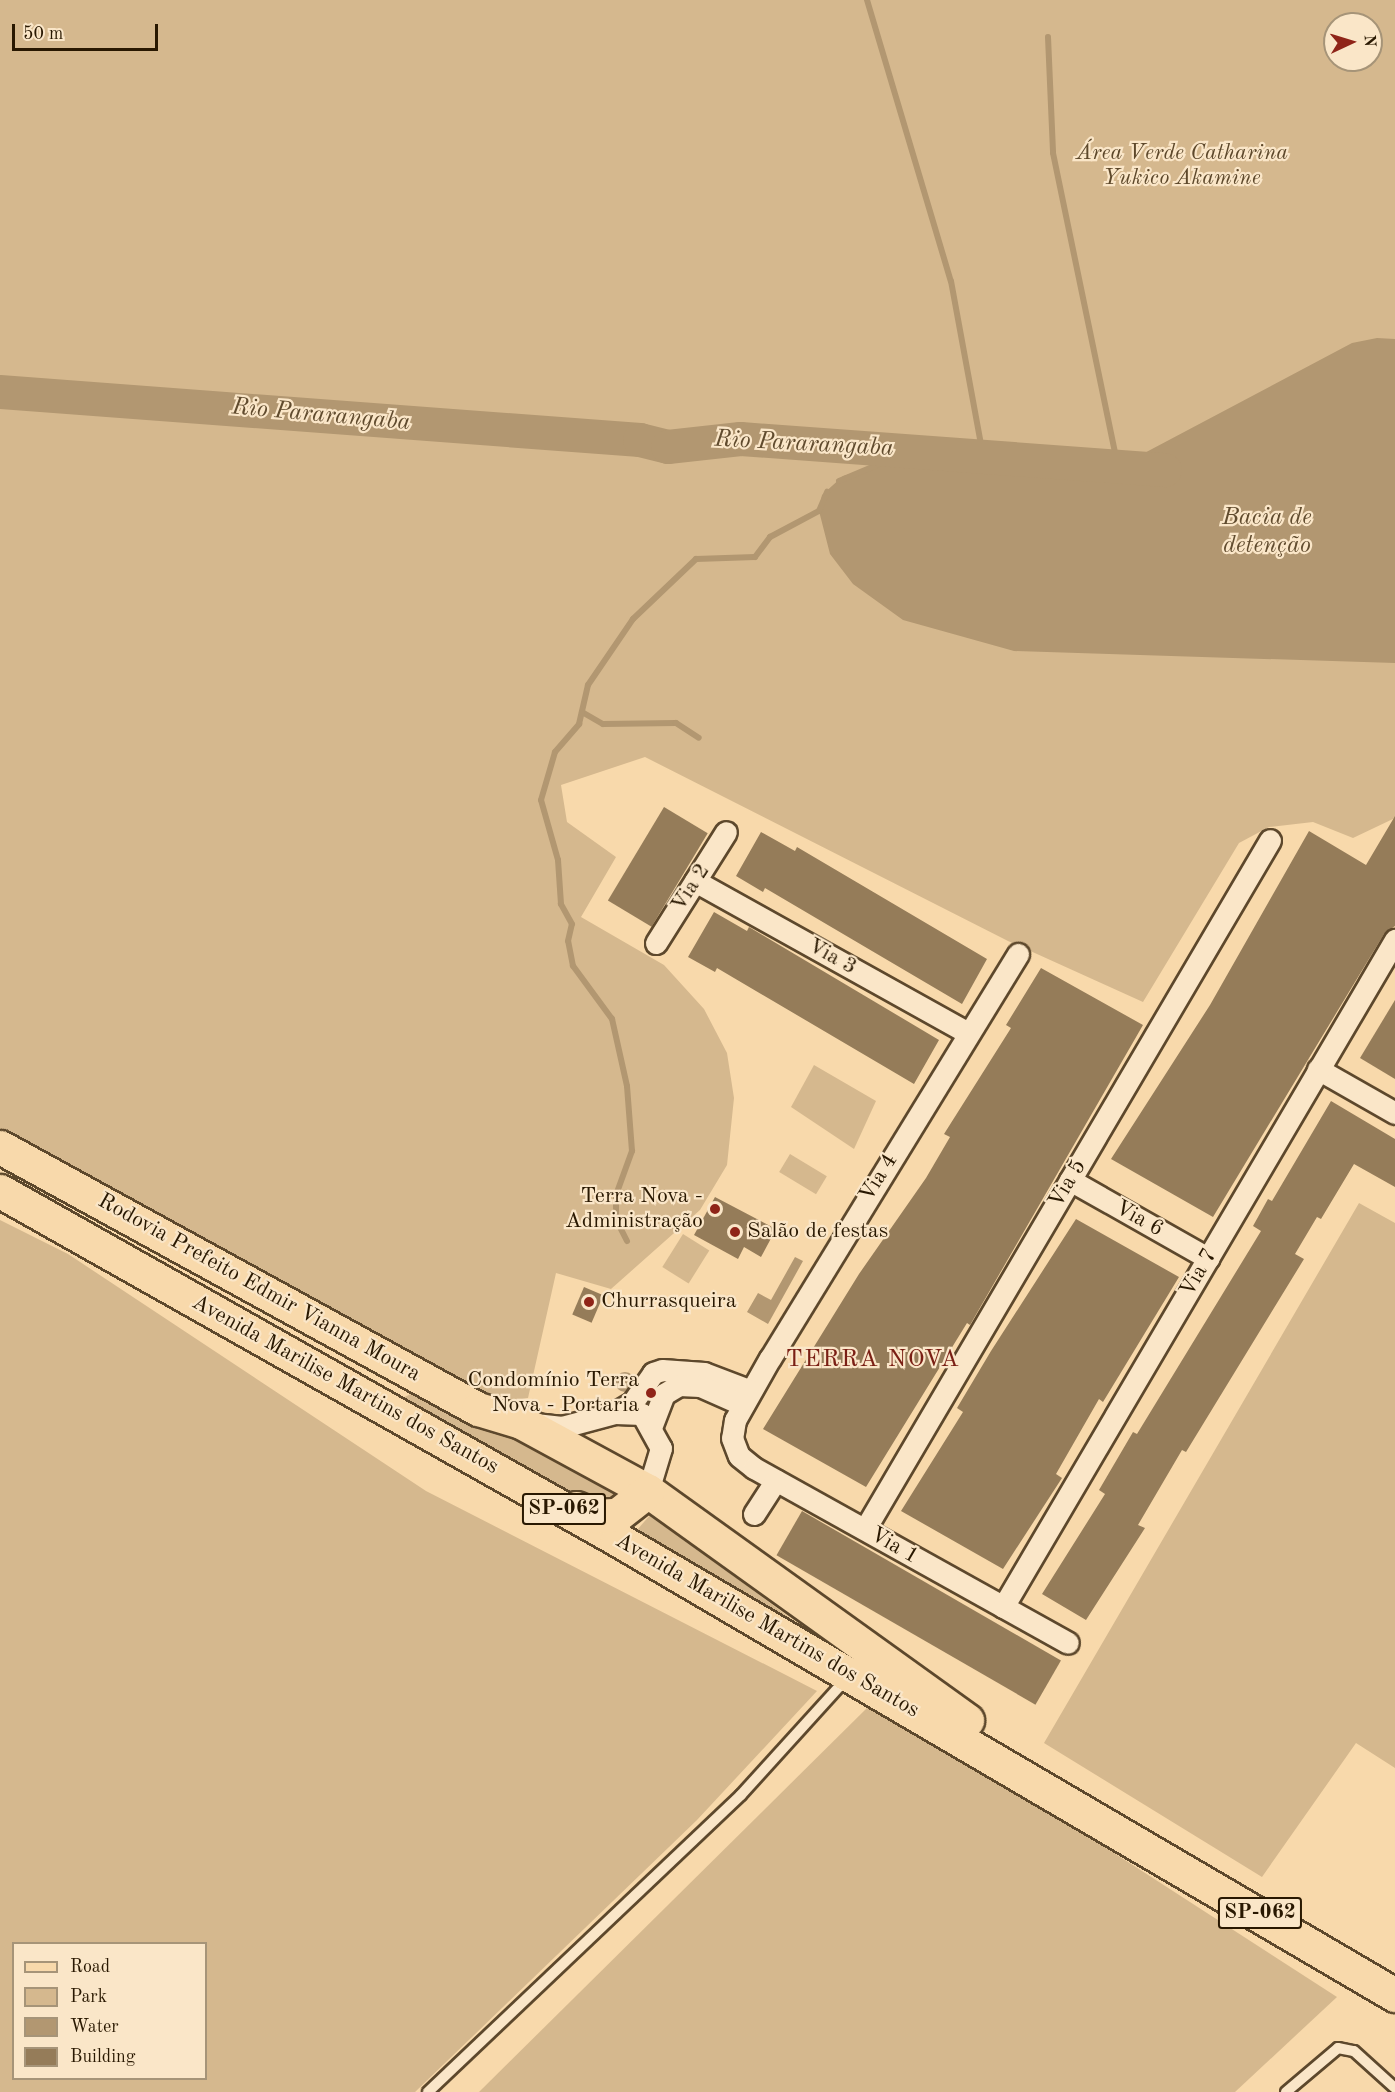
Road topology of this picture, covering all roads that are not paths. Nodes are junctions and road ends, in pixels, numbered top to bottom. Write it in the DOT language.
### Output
graph roads {
  1 [pos="726,832"];
  2 [pos="1270,840"];
  3 [pos="695,881"];
  4 [pos="1395,940"];
  5 [pos="656,943"];
  6 [pos="1018,954"];
  7 [pos="968,1033"];
  8 [pos="1318,1069"];
  9 [pos="1395,1113"];
  10 [pos="0,1147"];
  11 [pos="1070,1180"];
  12 [pos="0,1191"];
  13 [pos="1208,1258"];
  14 [pos="747,1398"];
  15 [pos="615,1413"];
  16 [pos="520,1422"];
  17 [pos="652,1425"];
  18 [pos="732,1438"];
  19 [pos="776,1480"];
  20 [pos="521,1484"];
  21 [pos="648,1491"];
  22 [pos="754,1514"];
  23 [pos="865,1529"];
  24 [pos="1003,1607"];
  25 [pos="1068,1643"];
  26 [pos="851,1674"];
  27 [pos="1125,1832"];
  28 [pos="1395,1995"];
  29 [pos="1395,2088"];
  30 [pos="428,2092"];
  31 [pos="1286,2092"];
  1 -- 3 [label="street, Via 2"];
  2 -- 11 [label="street, Via 5"];
  3 -- 5 [label="street, Via 2"];
  3 -- 7 [label="street, Via 3"];
  4 -- 8 [label="street, Via 7"];
  6 -- 7 [label="street, Via 4"];
  7 -- 14 [label="street, Via 4"];
  8 -- 9 [label="street"];
  8 -- 13 [label="street, Via 7"];
  10 -- 16 [label="main road, Rodovia Prefeito Edmir Vianna Moura / SP-062"];
  11 -- 13 [label="street, Via 6"];
  11 -- 23 [label="street, Via 5"];
  12 -- 20 [label="main road, Avenida Marilise Martins dos Santos / SP-062"];
  13 -- 24 [label="street, Via 7"];
  14 -- 15 [label="street"];
  14 -- 17 [label="street"];
  14 -- 18 [label="street, Via 4"];
  15 -- 16 [label="street"];
  15 -- 17 [label="street"];
  16 -- 21 [label="main road, Avenida Marilise Martins dos Santos / SP-062"];
  17 -- 21 [label="street"];
  18 -- 19 [label="street, Via 1"];
  19 -- 22 [label="street"];
  19 -- 23 [label="street, Via 1"];
  20 -- 21 [label="main road"];
  20 -- 26 [label="main road, Avenida Marilise Martins dos Santos / SP-062"];
  21 -- 27 [label="main road, Avenida Marilise Martins dos Santos / SP-062"];
  23 -- 24 [label="street, Via 1"];
  24 -- 25 [label="street, Via 1"];
  26 -- 27 [label="main road, Avenida Marilise Martins dos Santos / SP-062"];
  26 -- 30 [label="lane"];
  27 -- 28 [label="main road, Avenida Marilise Martins dos Santos / SP-062"];
  29 -- 31 [label="lane"];
}
